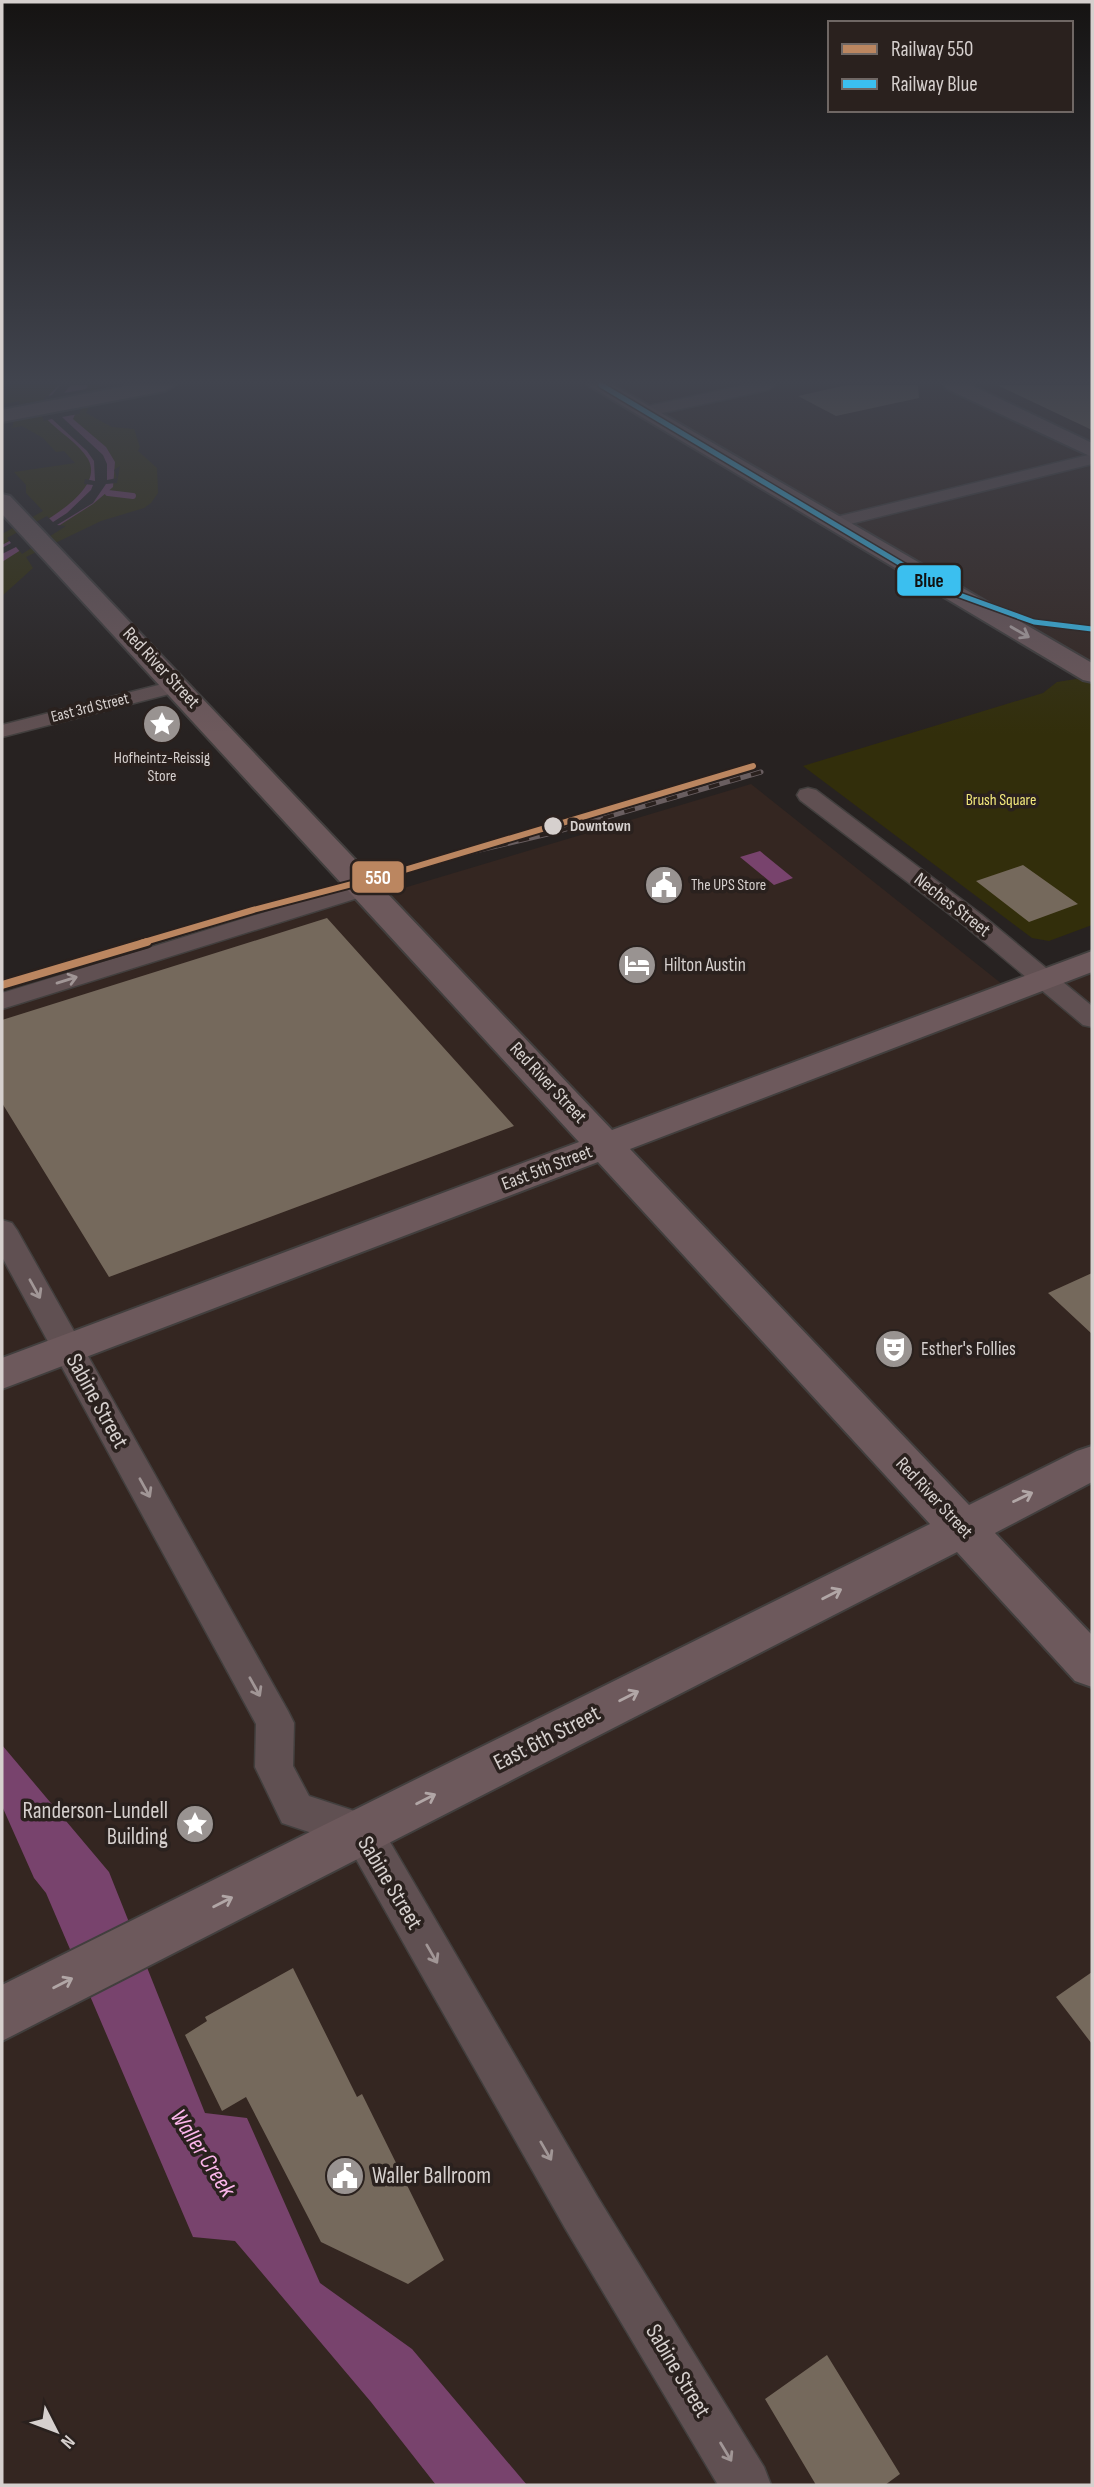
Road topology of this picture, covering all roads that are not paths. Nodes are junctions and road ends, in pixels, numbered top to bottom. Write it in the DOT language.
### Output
graph roads {
  1 [pos="2,501"];
  2 [pos="796,501"];
  3 [pos="922,501"];
  4 [pos="834,523"];
  5 [pos="1086,666"];
  6 [pos="178,686"];
  7 [pos="2,731"];
  8 [pos="808,795"];
  9 [pos="366,888"];
  10 [pos="1092,961"];
  11 [pos="1043,979"];
  12 [pos="2,1000"];
  13 [pos="1092,1019"];
  14 [pos="606,1145"];
  15 [pos="2,1230"];
  16 [pos="68,1349"];
  17 [pos="2,1374"];
  18 [pos="1092,1462"];
  19 [pos="962,1527"];
  20 [pos="1092,1667"];
  21 [pos="362,1831"];
  22 [pos="2,2014"];
  23 [pos="746,2485"];
  1 -- 6 [label="main road, Red River Street"];
  2 -- 4 [label="main road"];
  3 -- 4 [label="street"];
  4 -- 5 [label="main road, one-way"];
  6 -- 7 [label="street, East 3rd Street"];
  6 -- 9 [label="main road, Red River Street"];
  8 -- 11 [label="street, Neches Street"];
  12 -- 9 [label="street, one-way"];
  9 -- 14 [label="main road, Red River Street"];
  10 -- 11 [label="main road, East 5th Street"];
  11 -- 13 [label="street, Neches Street"];
  11 -- 14 [label="main road, East 5th Street"];
  14 -- 16 [label="main road, East 5th Street"];
  14 -- 19 [label="main road, Red River Street"];
  15 -- 16 [label="street, Sabine Street, one-way"];
  16 -- 17 [label="main road, East 5th Street"];
  16 -- 21 [label="street, Sabine Street, one-way"];
  19 -- 18 [label="main road, East 6th Street, one-way"];
  19 -- 20 [label="main road, Red River Street"];
  21 -- 19 [label="main road, East 6th Street, one-way"];
  22 -- 21 [label="main road, East 6th Street, one-way"];
  21 -- 23 [label="street, Sabine Street, one-way"];
}
